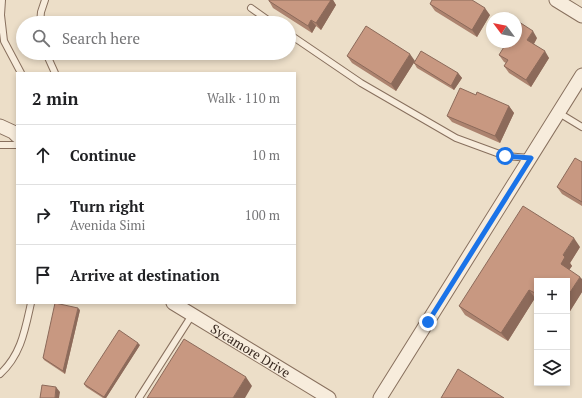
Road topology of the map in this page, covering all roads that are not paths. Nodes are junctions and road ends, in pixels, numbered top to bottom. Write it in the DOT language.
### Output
graph roads {
  1 [pos="2,0"];
  2 [pos="45,0"];
  3 [pos="556,0"];
  4 [pos="251,8"];
  5 [pos="41,16"];
  6 [pos="262,16"];
  7 [pos="582,16"];
  8 [pos="296,39"];
  9 [pos="49,60"];
  10 [pos="20,72"];
  11 [pos="55,72"];
  12 [pos="582,75"];
  13 [pos="559,113"];
  14 [pos="0,126"];
  15 [pos="582,127"];
  16 [pos="16,135"];
  17 [pos="0,145"];
  18 [pos="16,145"];
  19 [pos="531,158"];
  20 [pos="32,304"];
  21 [pos="175,304"];
  22 [pos="192,315"];
  23 [pos="0,374"];
  24 [pos="139,398"];
  25 [pos="329,398"];
  26 [pos="380,398"];
  1 -- 10 [label="lane"];
  2 -- 5 [label="lane"];
  3 -- 7 [label="street"];
  4 -- 6 [label="lane"];
  8 -- 19 [label="lane"];
  9 -- 11 [label="lane"];
  12 -- 13 [label="street"];
  13 -- 15 [label="lane"];
  13 -- 19 [label="street"];
  14 -- 16 [label="street"];
  17 -- 18 [label="lane"];
  19 -- 26 [label="street"];
  20 -- 23 [label="lane"];
  21 -- 22 [label="street, Sycamore Drive"];
  22 -- 24 [label="lane"];
  22 -- 25 [label="street, Sycamore Drive"];
}
